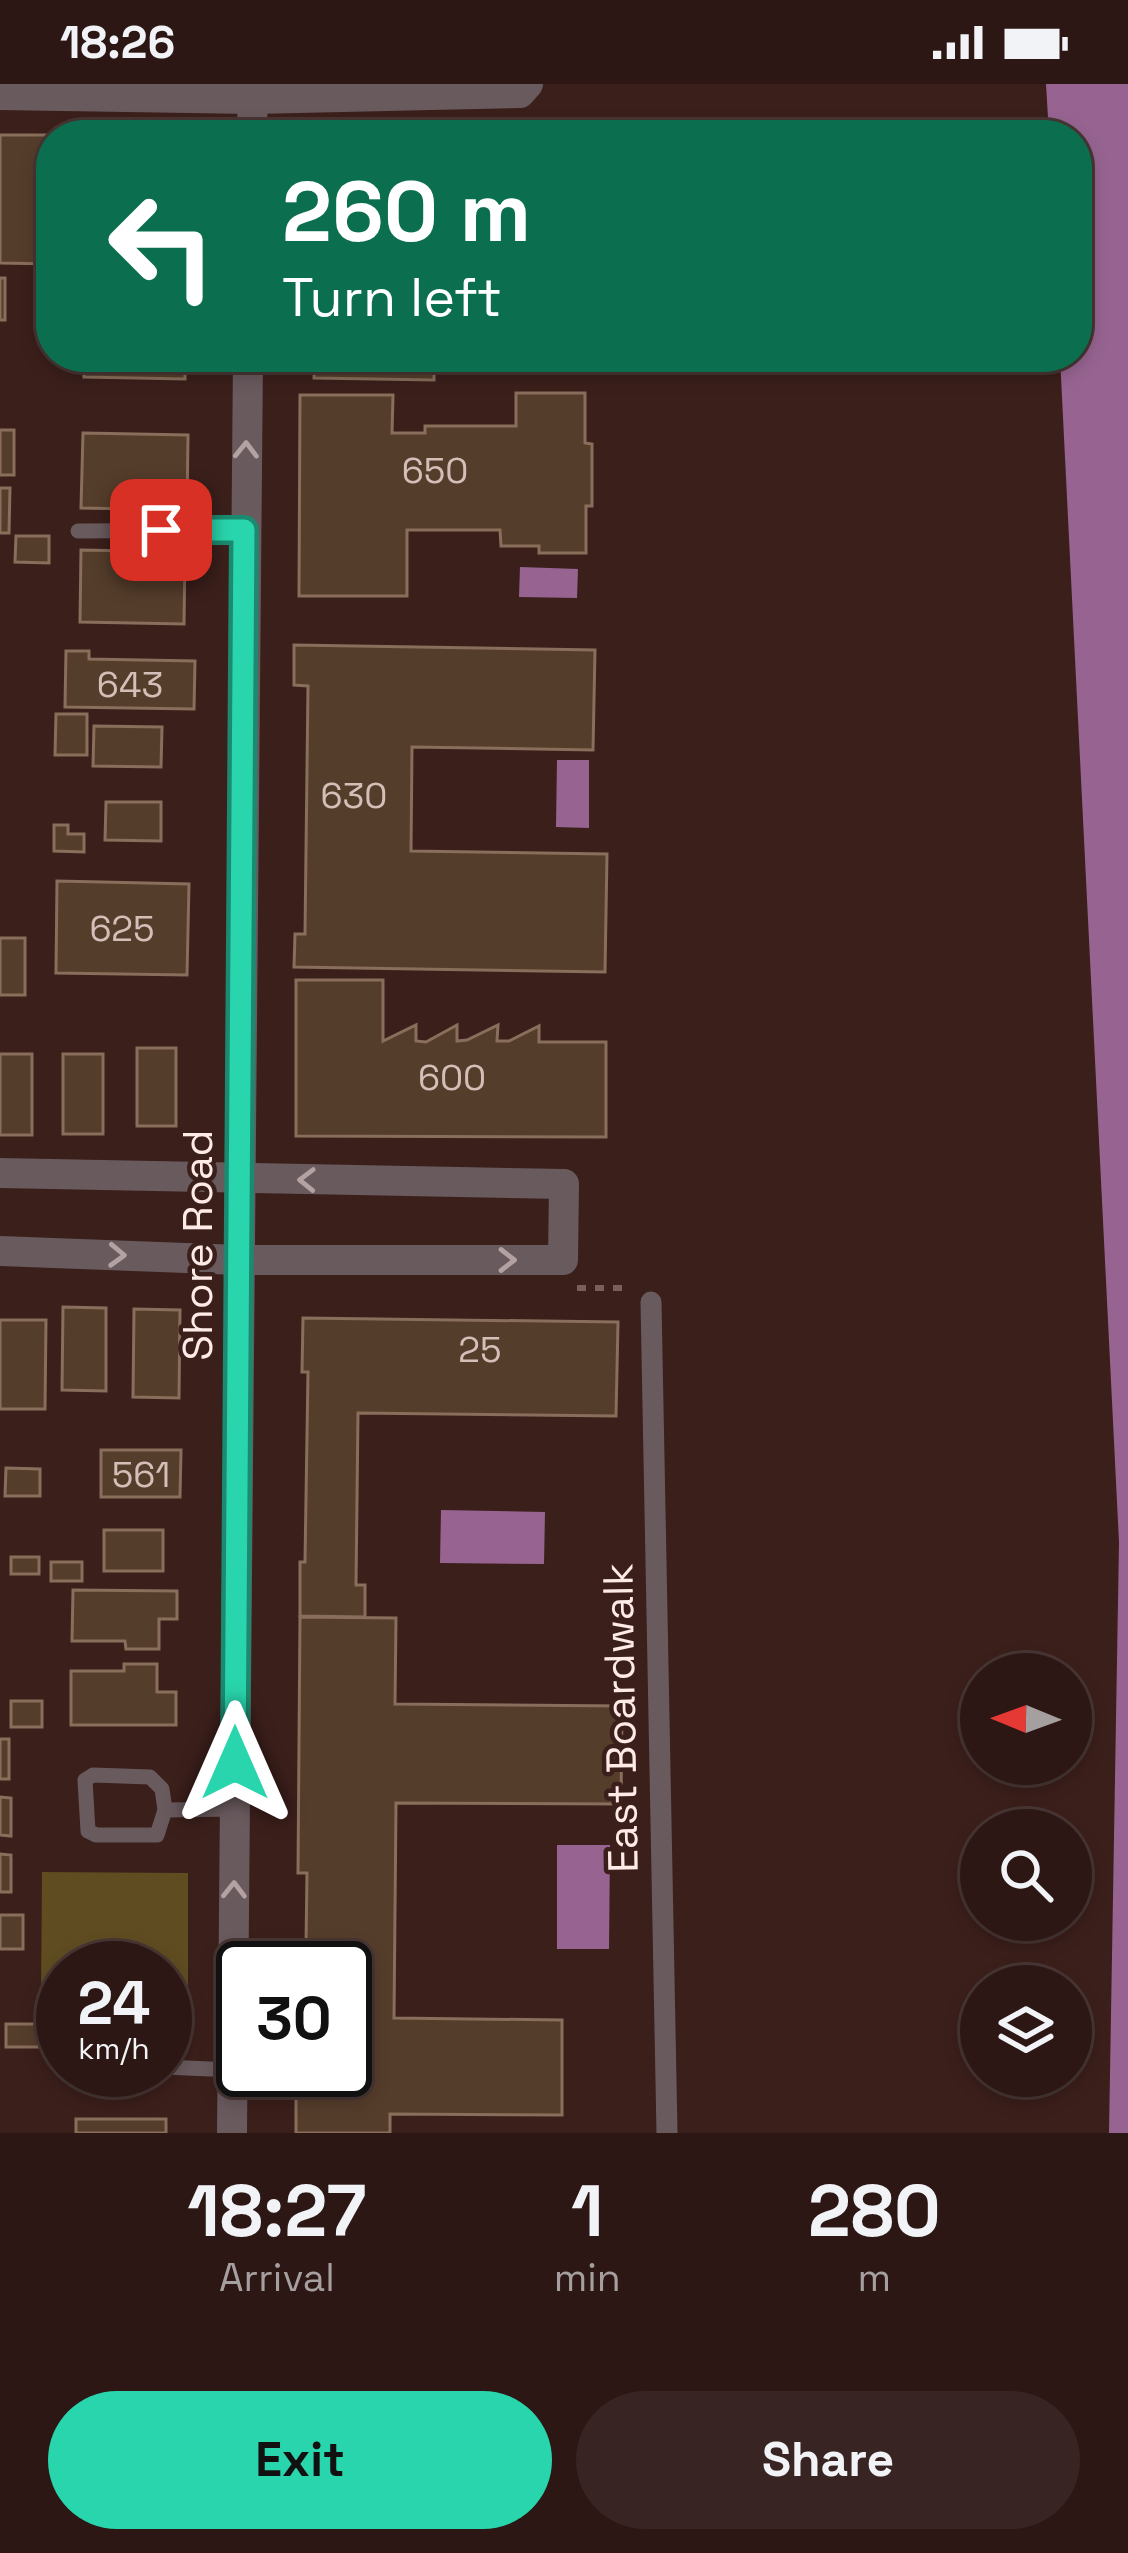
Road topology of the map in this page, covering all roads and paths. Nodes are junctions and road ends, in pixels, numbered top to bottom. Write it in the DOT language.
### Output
graph roads {
  1 [pos="528,84"];
  2 [pos="253,92"];
  3 [pos="0,95"];
  4 [pos="248,372"];
  5 [pos="244,530"];
  6 [pos="78,531"];
  7 [pos="0,1173"];
  8 [pos="239,1178"];
  9 [pos="0,1251"];
  10 [pos="238,1260"];
  11 [pos="651,1302"];
  12 [pos="235,1809"];
  13 [pos="165,1810"];
  14 [pos="233,1941"];
  15 [pos="232,2097"];
  16 [pos="232,2133"];
  17 [pos="667,2133"];
  1 -- 2 [label="street"];
  2 -- 3 [label="street"];
  5 -- 4 [label="street, Shore Road, one-way"];
  5 -- 6 [label="lane"];
  5 -- 8 [label="street, Shore Road"];
  7 -- 8 [label="street"];
  8 -- 10 [label="street, Shore Road"];
  10 -- 8 [label="street, one-way"];
  9 -- 10 [label="street, one-way"];
  10 -- 12 [label="street, Shore Road"];
  11 -- 17 [label="street, East Boardwalk"];
  12 -- 13 [label="lane"];
  14 -- 12 [label="street, Shore Road, one-way"];
  13 -- 13 [label="lane"];
  15 -- 16 [label="street, Shore Road"];
}
